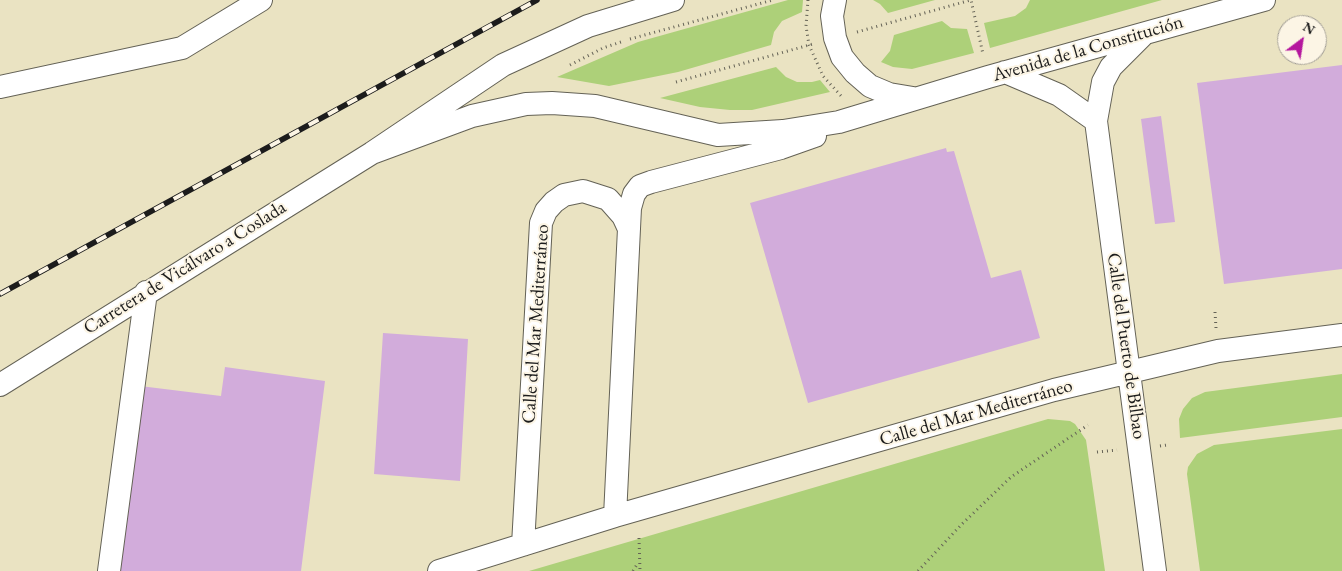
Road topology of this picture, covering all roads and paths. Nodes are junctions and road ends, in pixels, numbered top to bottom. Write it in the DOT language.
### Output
graph roads {
  1 [pos="261,0"];
  2 [pos="673,0"];
  3 [pos="773,0"];
  4 [pos="808,0"];
  5 [pos="835,0"];
  6 [pos="971,0"];
  7 [pos="1264,0"];
  8 [pos="1145,33"];
  9 [pos="999,63"];
  10 [pos="570,65"];
  11 [pos="0,88"];
  12 [pos="835,98"];
  13 [pos="913,98"];
  14 [pos="839,122"];
  15 [pos="1096,122"];
  16 [pos="372,153"];
  17 [pos="629,229"];
  18 [pos="146,292"];
  19 [pos="1342,335"];
  20 [pos="1129,370"];
  21 [pos="0,385"];
  22 [pos="1088,425"];
  23 [pos="615,516"];
  24 [pos="639,538"];
  25 [pos="522,545"];
  26 [pos="639,562"];
  27 [pos="109,571"];
  28 [pos="440,571"];
  29 [pos="633,571"];
  30 [pos="640,571"];
  31 [pos="918,571"];
  32 [pos="1155,571"];
  1 -- 11 [label="street"];
  2 -- 16 [label="street"];
  3 -- 10 [label="path"];
  4 -- 12 [label="path"];
  5 -- 13 [label="street, Avenida de la Constitución"];
  6 -- 9 [label="path"];
  7 -- 8 [label="street, Avenida de la Constitución"];
  8 -- 9 [label="street, Avenida de la Constitución"];
  8 -- 15 [label="street, Calle del Puerto de Bilbao"];
  9 -- 13 [label="street, Avenida de la Constitución"];
  9 -- 15 [label="street"];
  13 -- 14 [label="street, Avenida de la Constitución"];
  14 -- 16 [label="street, Avenida de la Constitución"];
  14 -- 17 [label="street"];
  15 -- 20 [label="street, Calle del Puerto de Bilbao"];
  16 -- 18 [label="street, Carretera de Vicálvaro a Coslada"];
  17 -- 23 [label="street"];
  17 -- 25 [label="street, Calle del Mar Mediterráneo"];
  18 -- 21 [label="street, Carretera de Vicálvaro a Coslada"];
  18 -- 27 [label="street"];
  19 -- 20 [label="street, Calle del Mar Mediterráneo"];
  20 -- 23 [label="street, Calle del Mar Mediterráneo"];
  20 -- 32 [label="street, Calle del Puerto de Bilbao"];
  22 -- 31 [label="path"];
  23 -- 25 [label="street, Calle del Mar Mediterráneo"];
  24 -- 26 [label="path"];
  25 -- 28 [label="street, Calle del Mar Mediterráneo"];
  26 -- 29 [label="path"];
  26 -- 30 [label="path"];
}
